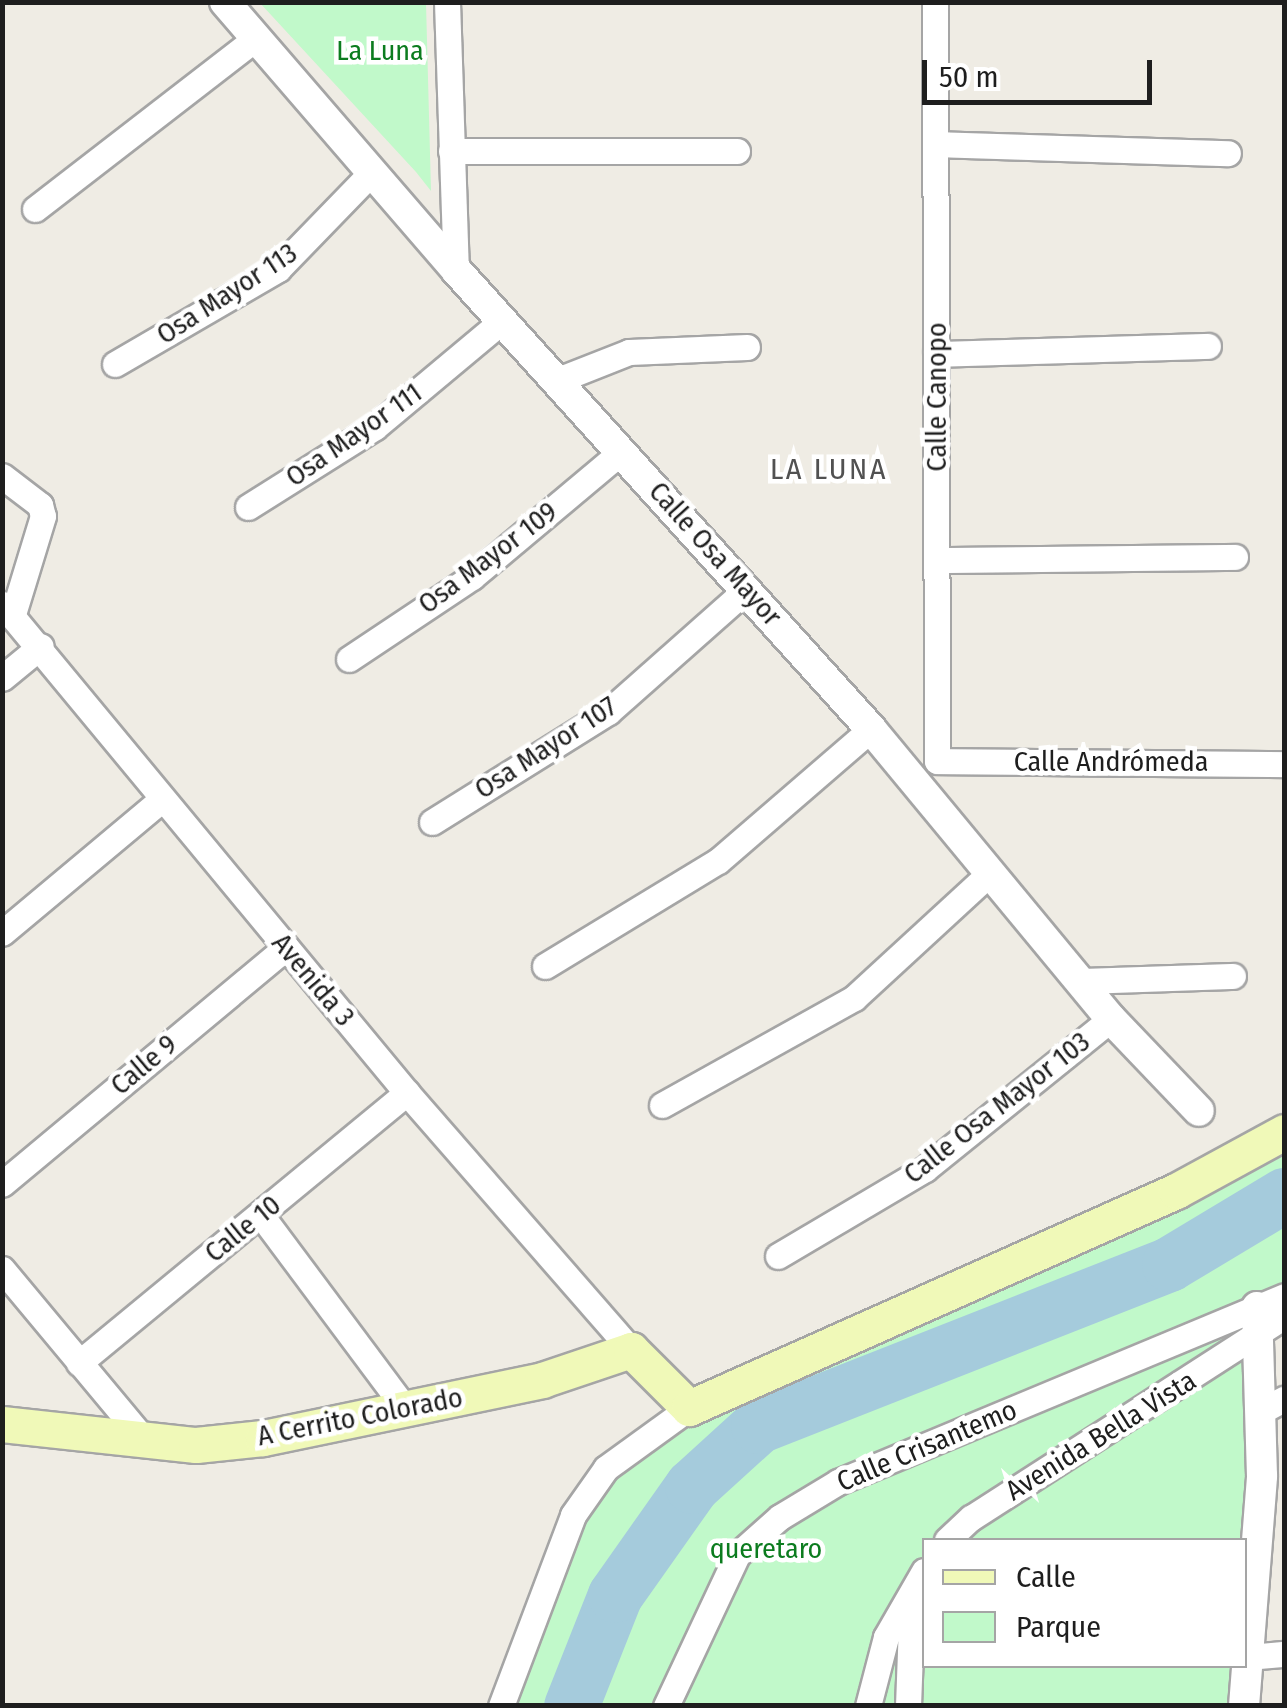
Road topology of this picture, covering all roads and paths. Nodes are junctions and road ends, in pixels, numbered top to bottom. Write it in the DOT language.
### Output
graph roads {
  1 [pos="226,2"];
  2 [pos="446,2"];
  3 [pos="936,2"];
  4 [pos="254,40"];
  5 [pos="936,144"];
  6 [pos="451,151"];
  7 [pos="737,151"];
  8 [pos="1228,153"];
  9 [pos="372,172"];
  10 [pos="34,208"];
  11 [pos="456,270"];
  12 [pos="503,320"];
  13 [pos="1208,346"];
  14 [pos="747,347"];
  15 [pos="936,354"];
  16 [pos="115,364"];
  17 [pos="558,380"];
  18 [pos="622,451"];
  19 [pos="2,476"];
  20 [pos="248,506"];
  21 [pos="1236,557"];
  22 [pos="938,560"];
  23 [pos="2,578"];
  24 [pos="747,589"];
  25 [pos="8,609"];
  26 [pos="41,646"];
  27 [pos="349,658"];
  28 [pos="2,678"];
  29 [pos="871,729"];
  30 [pos="1284,764"];
  31 [pos="925,770"];
  32 [pos="162,798"];
  33 [pos="432,822"];
  34 [pos="989,874"];
  35 [pos="2,933"];
  36 [pos="286,947"];
  37 [pos="545,966"];
  38 [pos="1233,976"];
  39 [pos="1080,982"];
  40 [pos="1111,1019"];
  41 [pos="407,1093"];
  42 [pos="662,1105"];
  43 [pos="1200,1111"];
  44 [pos="1284,1132"];
  45 [pos="2,1184"];
  46 [pos="260,1215"];
  47 [pos="778,1256"];
  48 [pos="2,1269"];
  49 [pos="1271,1313"];
  50 [pos="631,1350"];
  51 [pos="79,1363"];
  52 [pos="402,1404"];
  53 [pos="1274,1404"];
  54 [pos="689,1408"];
  55 [pos="2,1424"];
  56 [pos="141,1436"];
  57 [pos="948,1538"];
  58 [pos="918,1581"];
  59 [pos="1284,1654"];
  60 [pos="1248,1657"];
  61 [pos="501,1706"];
  62 [pos="666,1706"];
  63 [pos="868,1706"];
  64 [pos="908,1706"];
  65 [pos="1244,1706"];
  1 -- 4 [label="street, Calle Osa Mayor"];
  2 -- 6 [label="street"];
  3 -- 5 [label="street, Calle Canopo"];
  4 -- 9 [label="street, Calle Osa Mayor"];
  4 -- 10 [label="street"];
  5 -- 8 [label="street"];
  5 -- 15 [label="street, Calle Canopo"];
  6 -- 7 [label="street"];
  6 -- 11 [label="street"];
  9 -- 11 [label="street, Calle Osa Mayor"];
  9 -- 16 [label="street, Osa Mayor 113"];
  11 -- 12 [label="street, Calle Osa Mayor"];
  12 -- 17 [label="street, Calle Osa Mayor"];
  12 -- 20 [label="street, Osa Mayor 111"];
  13 -- 15 [label="street"];
  14 -- 17 [label="street"];
  15 -- 22 [label="street, Calle Canopo"];
  17 -- 18 [label="street, Calle Osa Mayor"];
  18 -- 24 [label="street, Calle Osa Mayor"];
  18 -- 27 [label="street, Osa Mayor 109"];
  19 -- 25 [label="street"];
  21 -- 22 [label="street"];
  22 -- 31 [label="street, Calle Canopo"];
  23 -- 25 [label="street"];
  24 -- 29 [label="street, Calle Osa Mayor"];
  24 -- 33 [label="street, Osa Mayor 107"];
  25 -- 26 [label="street, Avenida 3"];
  26 -- 28 [label="street"];
  26 -- 32 [label="street, Avenida 3"];
  29 -- 31 [label="street, Calle Osa Mayor"];
  29 -- 37 [label="street"];
  30 -- 31 [label="street, Calle Andrómeda"];
  31 -- 34 [label="street, Calle Osa Mayor"];
  32 -- 35 [label="street"];
  32 -- 36 [label="street, Avenida 3"];
  34 -- 39 [label="street, Calle Osa Mayor"];
  34 -- 42 [label="street"];
  36 -- 41 [label="street, Avenida 3"];
  36 -- 45 [label="street, Calle 9"];
  38 -- 39 [label="street"];
  39 -- 40 [label="street, Calle Osa Mayor"];
  40 -- 43 [label="street, Calle Osa Mayor"];
  40 -- 47 [label="street, Calle Osa Mayor 103"];
  41 -- 46 [label="street, Calle 10"];
  41 -- 50 [label="street, Avenida 3"];
  44 -- 54 [label="main road"];
  46 -- 51 [label="street, Calle 10"];
  46 -- 52 [label="street"];
  48 -- 51 [label="street"];
  49 -- 53 [label="street"];
  49 -- 57 [label="street, Avenida Bella Vista"];
  49 -- 62 [label="street, Calle Crisantemo"];
  50 -- 52 [label="main road, A Cerrito Colorado"];
  50 -- 54 [label="main road"];
  51 -- 56 [label="street"];
  52 -- 56 [label="main road, A Cerrito Colorado"];
  53 -- 60 [label="street"];
  54 -- 61 [label="street"];
  55 -- 56 [label="main road, A Cerrito Colorado"];
  58 -- 63 [label="street"];
  58 -- 64 [label="street"];
  59 -- 60 [label="street"];
  60 -- 65 [label="street"];
}
